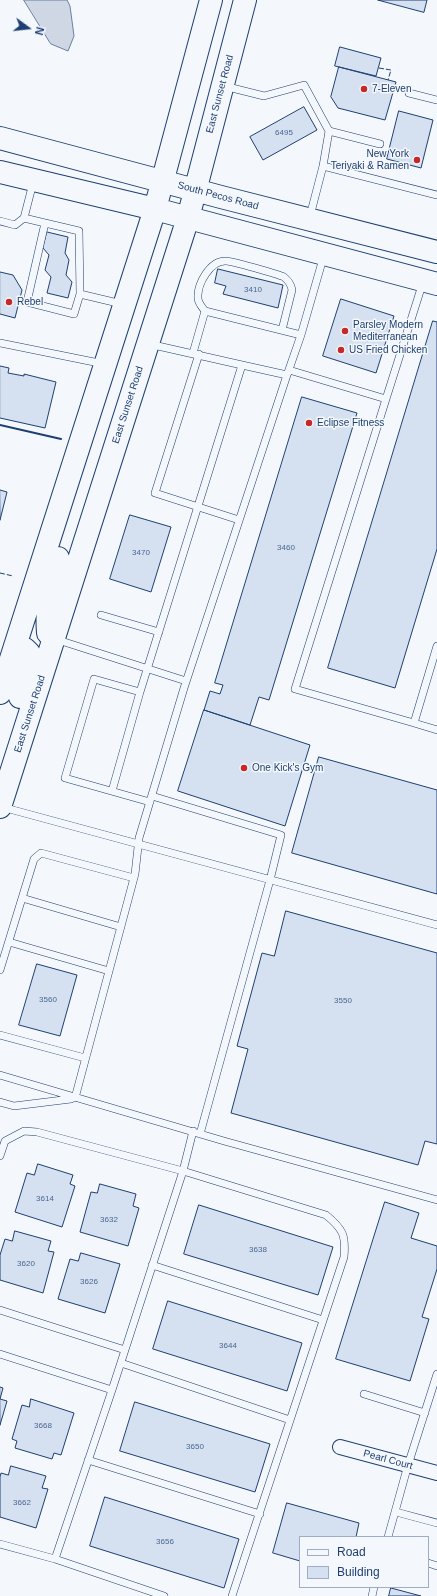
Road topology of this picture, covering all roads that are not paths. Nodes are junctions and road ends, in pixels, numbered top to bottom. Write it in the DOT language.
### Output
graph roads {
  1 [pos="211,0"];
  2 [pos="245,0"];
  3 [pos="223,85"];
  4 [pos="409,92"];
  5 [pos="437,100"];
  6 [pos="329,131"];
  7 [pos="0,138"];
  8 [pos="380,144"];
  9 [pos="323,166"];
  10 [pos="0,172"];
  11 [pos="33,180"];
  12 [pos="162,181"];
  13 [pos="195,190"];
  14 [pos="437,195"];
  15 [pos="154,209"];
  16 [pos="24,218"];
  17 [pos="188,218"];
  18 [pos="309,220"];
  19 [pos="0,221"];
  20 [pos="45,223"];
  21 [pos="437,252"];
  22 [pos="324,255"];
  23 [pos="430,282"];
  24 [pos="80,294"];
  25 [pos="124,304"];
  26 [pos="205,311"];
  27 [pos="282,330"];
  28 [pos="301,335"];
  29 [pos="0,343"];
  30 [pos="148,343"];
  31 [pos="196,354"];
  32 [pos="105,364"];
  33 [pos="242,365"];
  34 [pos="288,373"];
  35 [pos="386,398"];
  36 [pos="63,496"];
  37 [pos="198,507"];
  38 [pos="239,520"];
  39 [pos="101,615"];
  40 [pos="159,632"];
  41 [pos="54,639"];
  42 [pos="15,646"];
  43 [pos="437,646"];
  44 [pos="147,668"];
  45 [pos="0,671"];
  46 [pos="186,681"];
  47 [pos="140,692"];
  48 [pos="0,693"];
  49 [pos="414,723"];
  50 [pos="437,730"];
  51 [pos="17,755"];
  52 [pos="112,791"];
  53 [pos="151,799"];
  54 [pos="0,807"];
  55 [pos="139,844"];
  56 [pos="134,878"];
  57 [pos="270,880"];
  58 [pos="22,898"];
  59 [pos="437,925"];
  60 [pos="121,926"];
  61 [pos="9,942"];
  62 [pos="0,970"];
  63 [pos="109,971"];
  64 [pos="0,1035"];
  65 [pos="85,1058"];
  66 [pos="0,1075"];
  67 [pos="75,1098"];
  68 [pos="0,1102"];
  69 [pos="197,1133"];
  70 [pos="0,1156"];
  71 [pos="183,1172"];
  72 [pos="437,1200"];
  73 [pos="152,1265"];
  74 [pos="0,1310"];
  75 [pos="323,1320"];
  76 [pos="125,1350"];
  77 [pos="0,1354"];
  78 [pos="121,1363"];
  79 [pos="437,1374"];
  80 [pos="112,1390"];
  81 [pos="364,1394"];
  82 [pos="425,1413"];
  83 [pos="290,1420"];
  84 [pos="340,1447"];
  85 [pos="88,1460"];
  86 [pos="408,1465"];
  87 [pos="437,1473"];
  88 [pos="396,1512"];
  89 [pos="260,1514"];
  90 [pos="437,1523"];
  91 [pos="388,1536"];
  92 [pos="0,1544"];
  93 [pos="55,1559"];
  94 [pos="164,1596"];
  95 [pos="232,1596"];
  1 -- 12 [label="main road"];
  2 -- 3 [label="main road, East Sunset Road"];
  3 -- 6 [label="lane"];
  3 -- 13 [label="main road, East Sunset Road"];
  4 -- 5 [label="lane"];
  6 -- 8 [label="lane"];
  6 -- 9 [label="lane"];
  7 -- 12 [label="main road, South Pecos Road"];
  9 -- 14 [label="lane"];
  9 -- 18 [label="lane"];
  10 -- 11 [label="main road"];
  11 -- 15 [label="main road"];
  11 -- 16 [label="lane"];
  12 -- 13 [label="main road, South Pecos Road"];
  12 -- 15 [label="main road"];
  13 -- 17 [label="main road, East Sunset Road"];
  13 -- 18 [label="main road, South Pecos Road"];
  15 -- 17 [label="main road"];
  15 -- 25 [label="main road"];
  16 -- 19 [label="lane"];
  16 -- 20 [label="lane"];
  17 -- 22 [label="main road"];
  17 -- 30 [label="main road, East Sunset Road"];
  18 -- 21 [label="main road, South Pecos Road"];
  20 -- 24 [label="lane"];
  20 -- 24 [label="lane"];
  22 -- 23 [label="main road"];
  22 -- 28 [label="lane"];
  23 -- 35 [label="lane"];
  24 -- 25 [label="lane"];
  25 -- 32 [label="main road"];
  26 -- 27 [label="lane"];
  26 -- 27 [label="lane"];
  26 -- 31 [label="lane"];
  27 -- 28 [label="lane"];
  28 -- 34 [label="lane"];
  29 -- 32 [label="lane"];
  30 -- 31 [label="lane"];
  30 -- 41 [label="main road, East Sunset Road"];
  31 -- 33 [label="lane"];
  31 -- 37 [label="lane"];
  32 -- 36 [label="main road"];
  33 -- 34 [label="lane"];
  33 -- 37 [label="lane"];
  34 -- 35 [label="lane"];
  34 -- 38 [label="lane"];
  35 -- 49 [label="lane"];
  36 -- 41 [label="main road"];
  36 -- 42 [label="main road"];
  37 -- 38 [label="lane"];
  37 -- 40 [label="lane"];
  38 -- 46 [label="lane"];
  39 -- 40 [label="lane"];
  40 -- 44 [label="lane"];
  41 -- 44 [label="lane"];
  41 -- 51 [label="main road, East Sunset Road"];
  42 -- 45 [label="lane"];
  42 -- 48 [label="main road"];
  42 -- 51 [label="main road"];
  43 -- 49 [label="lane"];
  44 -- 46 [label="lane"];
  44 -- 47 [label="lane"];
  46 -- 53 [label="lane"];
  47 -- 52 [label="lane"];
  47 -- 52 [label="lane"];
  49 -- 50 [label="lane"];
  51 -- 54 [label="main road, East Sunset Road"];
  52 -- 53 [label="lane"];
  53 -- 55 [label="lane"];
  53 -- 57 [label="lane"];
  54 -- 55 [label="lane"];
  55 -- 56 [label="lane"];
  55 -- 57 [label="lane"];
  56 -- 58 [label="lane"];
  56 -- 60 [label="lane"];
  57 -- 59 [label="lane"];
  57 -- 69 [label="lane"];
  58 -- 60 [label="lane"];
  58 -- 61 [label="lane"];
  60 -- 63 [label="lane"];
  61 -- 62 [label="lane"];
  61 -- 63 [label="lane"];
  63 -- 65 [label="lane"];
  64 -- 65 [label="lane"];
  65 -- 67 [label="lane"];
  66 -- 67 [label="lane"];
  67 -- 68 [label="lane"];
  67 -- 69 [label="lane"];
  69 -- 71 [label="lane"];
  69 -- 72 [label="lane"];
  70 -- 71 [label="lane"];
  71 -- 73 [label="lane"];
  71 -- 75 [label="lane"];
  73 -- 75 [label="lane"];
  73 -- 76 [label="lane"];
  74 -- 76 [label="lane"];
  75 -- 83 [label="lane"];
  76 -- 78 [label="lane"];
  77 -- 80 [label="lane"];
  78 -- 80 [label="lane"];
  78 -- 83 [label="lane"];
  79 -- 82 [label="lane"];
  80 -- 85 [label="lane"];
  81 -- 82 [label="lane"];
  82 -- 86 [label="lane"];
  83 -- 89 [label="lane"];
  84 -- 86 [label="street, Pearl Court"];
  85 -- 89 [label="lane"];
  85 -- 93 [label="lane"];
  86 -- 87 [label="street, Pearl Court"];
  86 -- 88 [label="lane"];
  88 -- 90 [label="lane"];
  88 -- 91 [label="lane"];
  89 -- 95 [label="lane"];
  92 -- 93 [label="lane"];
  93 -- 94 [label="lane"];
}
